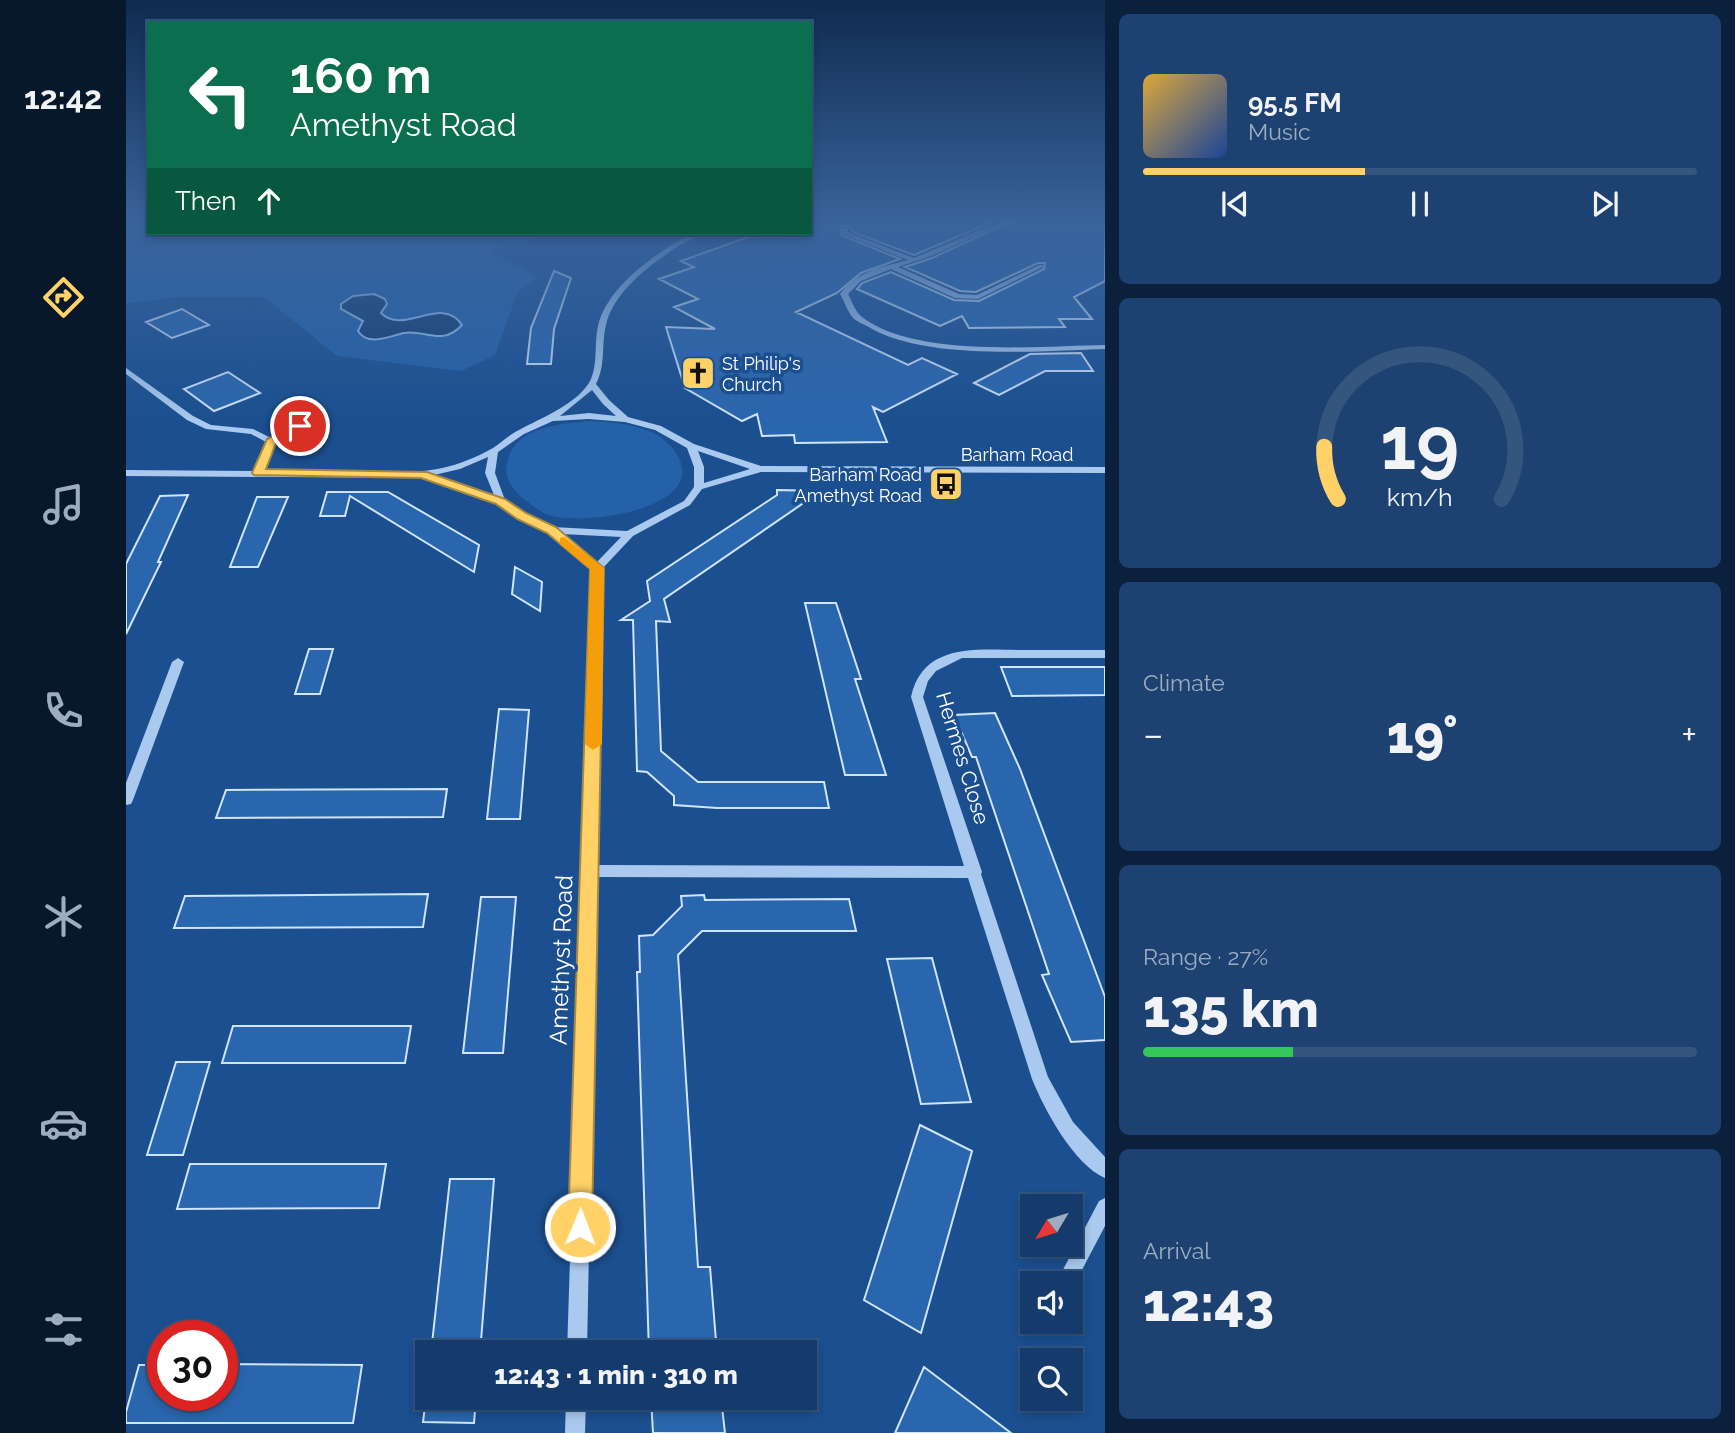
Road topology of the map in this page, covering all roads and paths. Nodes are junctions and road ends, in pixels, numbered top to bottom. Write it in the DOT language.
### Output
graph roads {
  1 [pos="623,289"];
  2 [pos="846,289"];
  3 [pos="942,289"];
  4 [pos="995,289"];
  5 [pos="1105,347"];
  6 [pos="126,370"];
  7 [pos="592,384"];
  8 [pos="551,419"];
  9 [pos="625,419"];
  10 [pos="300,426"];
  11 [pos="271,441"];
  12 [pos="691,446"];
  13 [pos="494,452"];
  14 [pos="760,469"];
  15 [pos="1105,470"];
  16 [pos="126,473"];
  17 [pos="258,473"];
  18 [pos="422,474"];
  19 [pos="699,487"];
  20 [pos="501,501"];
  21 [pos="551,530"];
  22 [pos="629,534"];
  23 [pos="597,568"];
  24 [pos="1105,654"];
  25 [pos="178,662"];
  26 [pos="126,800"];
  27 [pos="590,871"];
  28 [pos="975,872"];
  29 [pos="1105,1169"];
  30 [pos="1105,1208"];
  31 [pos="1071,1271"];
  32 [pos="577,1340"];
  33 [pos="576,1410"];
  34 [pos="575,1433"];
  1 -- 7 [label="street"];
  2 -- 5 [label="street"];
  3 -- 4 [label="street"];
  6 -- 11 [label="street"];
  7 -- 8 [label="street"];
  7 -- 9 [label="street"];
  8 -- 9 [label="street"];
  8 -- 13 [label="street"];
  9 -- 12 [label="street"];
  10 -- 11 [label="street"];
  11 -- 17 [label="street"];
  12 -- 14 [label="street, Barham Road"];
  12 -- 19 [label="street"];
  13 -- 18 [label="street"];
  13 -- 20 [label="street"];
  14 -- 15 [label="street, Barham Road"];
  14 -- 19 [label="street, Barham Road"];
  16 -- 17 [label="street"];
  17 -- 18 [label="street"];
  18 -- 20 [label="street"];
  19 -- 22 [label="street"];
  20 -- 21 [label="street"];
  21 -- 22 [label="street"];
  21 -- 23 [label="street"];
  22 -- 23 [label="street"];
  23 -- 27 [label="street, Amethyst Road"];
  24 -- 28 [label="street, Hermes Close"];
  25 -- 26 [label="street"];
  27 -- 28 [label="street"];
  27 -- 32 [label="street, Amethyst Road"];
  28 -- 29 [label="street, Hermes Close"];
  30 -- 31 [label="street"];
  33 -- 34 [label="street"];
}
